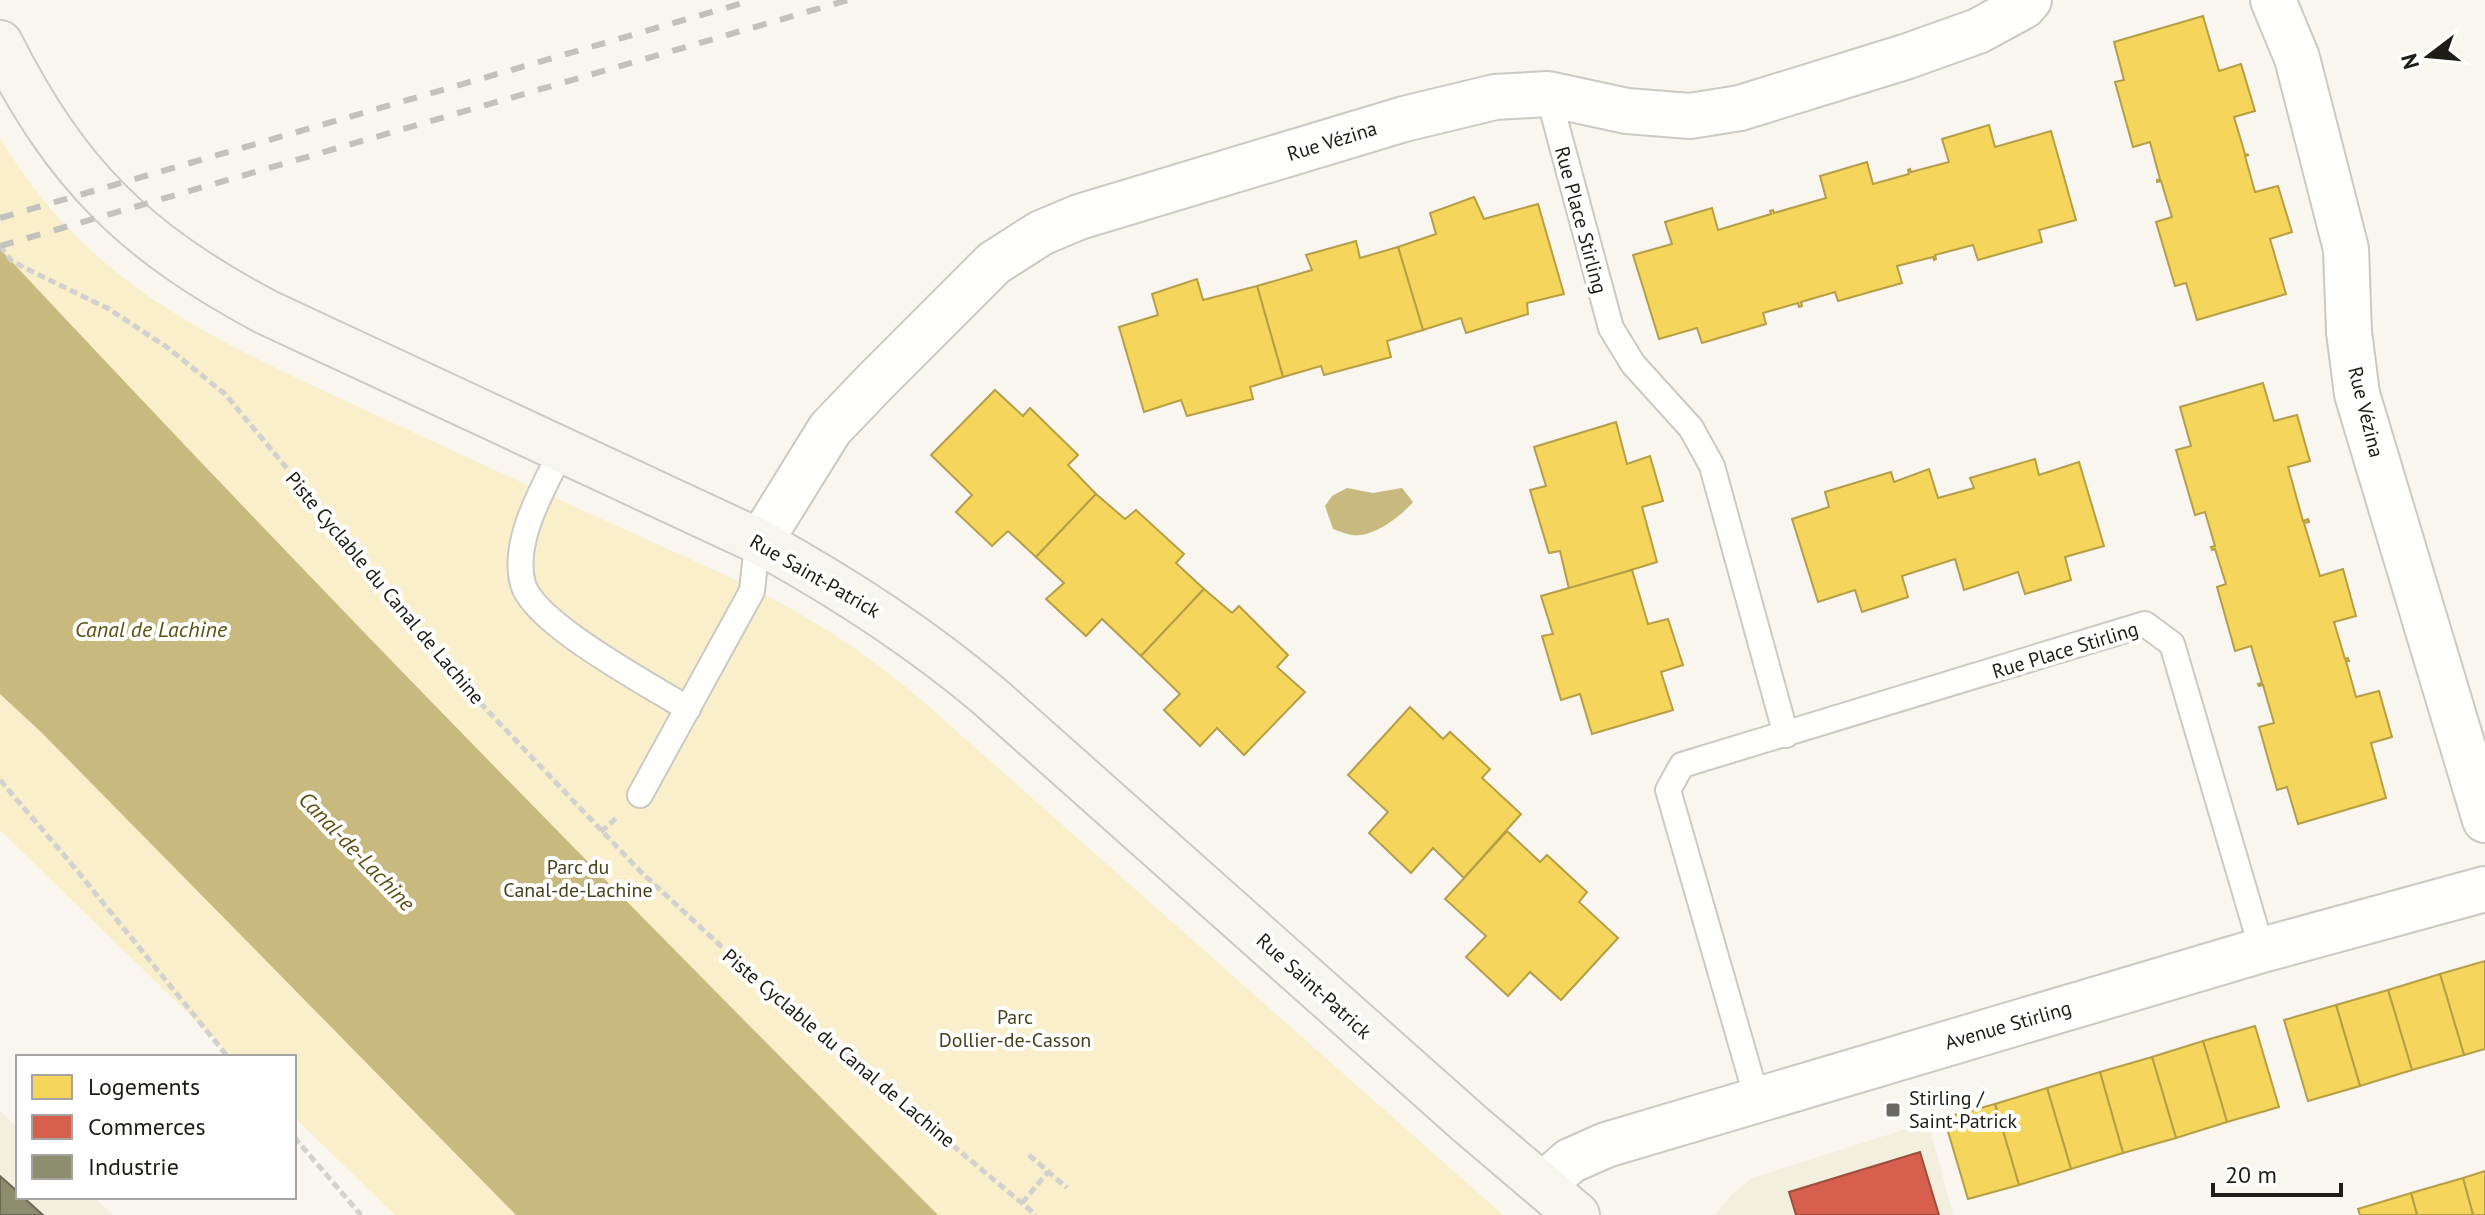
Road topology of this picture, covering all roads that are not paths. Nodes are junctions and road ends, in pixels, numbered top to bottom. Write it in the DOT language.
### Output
graph roads {
  1 [pos="2029,0"];
  2 [pos="2273,0"];
  3 [pos="0,43"];
  4 [pos="1548,94"];
  5 [pos="562,450"];
  6 [pos="760,542"];
  7 [pos="688,709"];
  8 [pos="1786,735"];
  9 [pos="640,795"];
  10 [pos="2485,820"];
  11 [pos="2485,889"];
  12 [pos="2262,950"];
  13 [pos="1757,1099"];
  14 [pos="1543,1185"];
  15 [pos="1577,1215"];
  1 -- 4 [label="street, Rue Vézina"];
  2 -- 10 [label="street, Rue Vézina"];
  3 -- 5 [label="main road, Rue Saint-Patrick"];
  4 -- 6 [label="street, Rue Vézina"];
  4 -- 8 [label="lane, Rue Place Stirling"];
  5 -- 6 [label="main road, Rue Saint-Patrick"];
  5 -- 7 [label="lane"];
  6 -- 7 [label="lane"];
  6 -- 14 [label="main road, Rue Saint-Patrick"];
  7 -- 9 [label="lane"];
  8 -- 12 [label="lane, Rue Place Stirling"];
  8 -- 13 [label="lane, Rue Place Stirling"];
  11 -- 12 [label="street, Avenue Stirling"];
  12 -- 13 [label="street, Avenue Stirling"];
  13 -- 14 [label="street, Avenue Stirling"];
  14 -- 15 [label="main road, Rue Saint-Patrick"];
}
